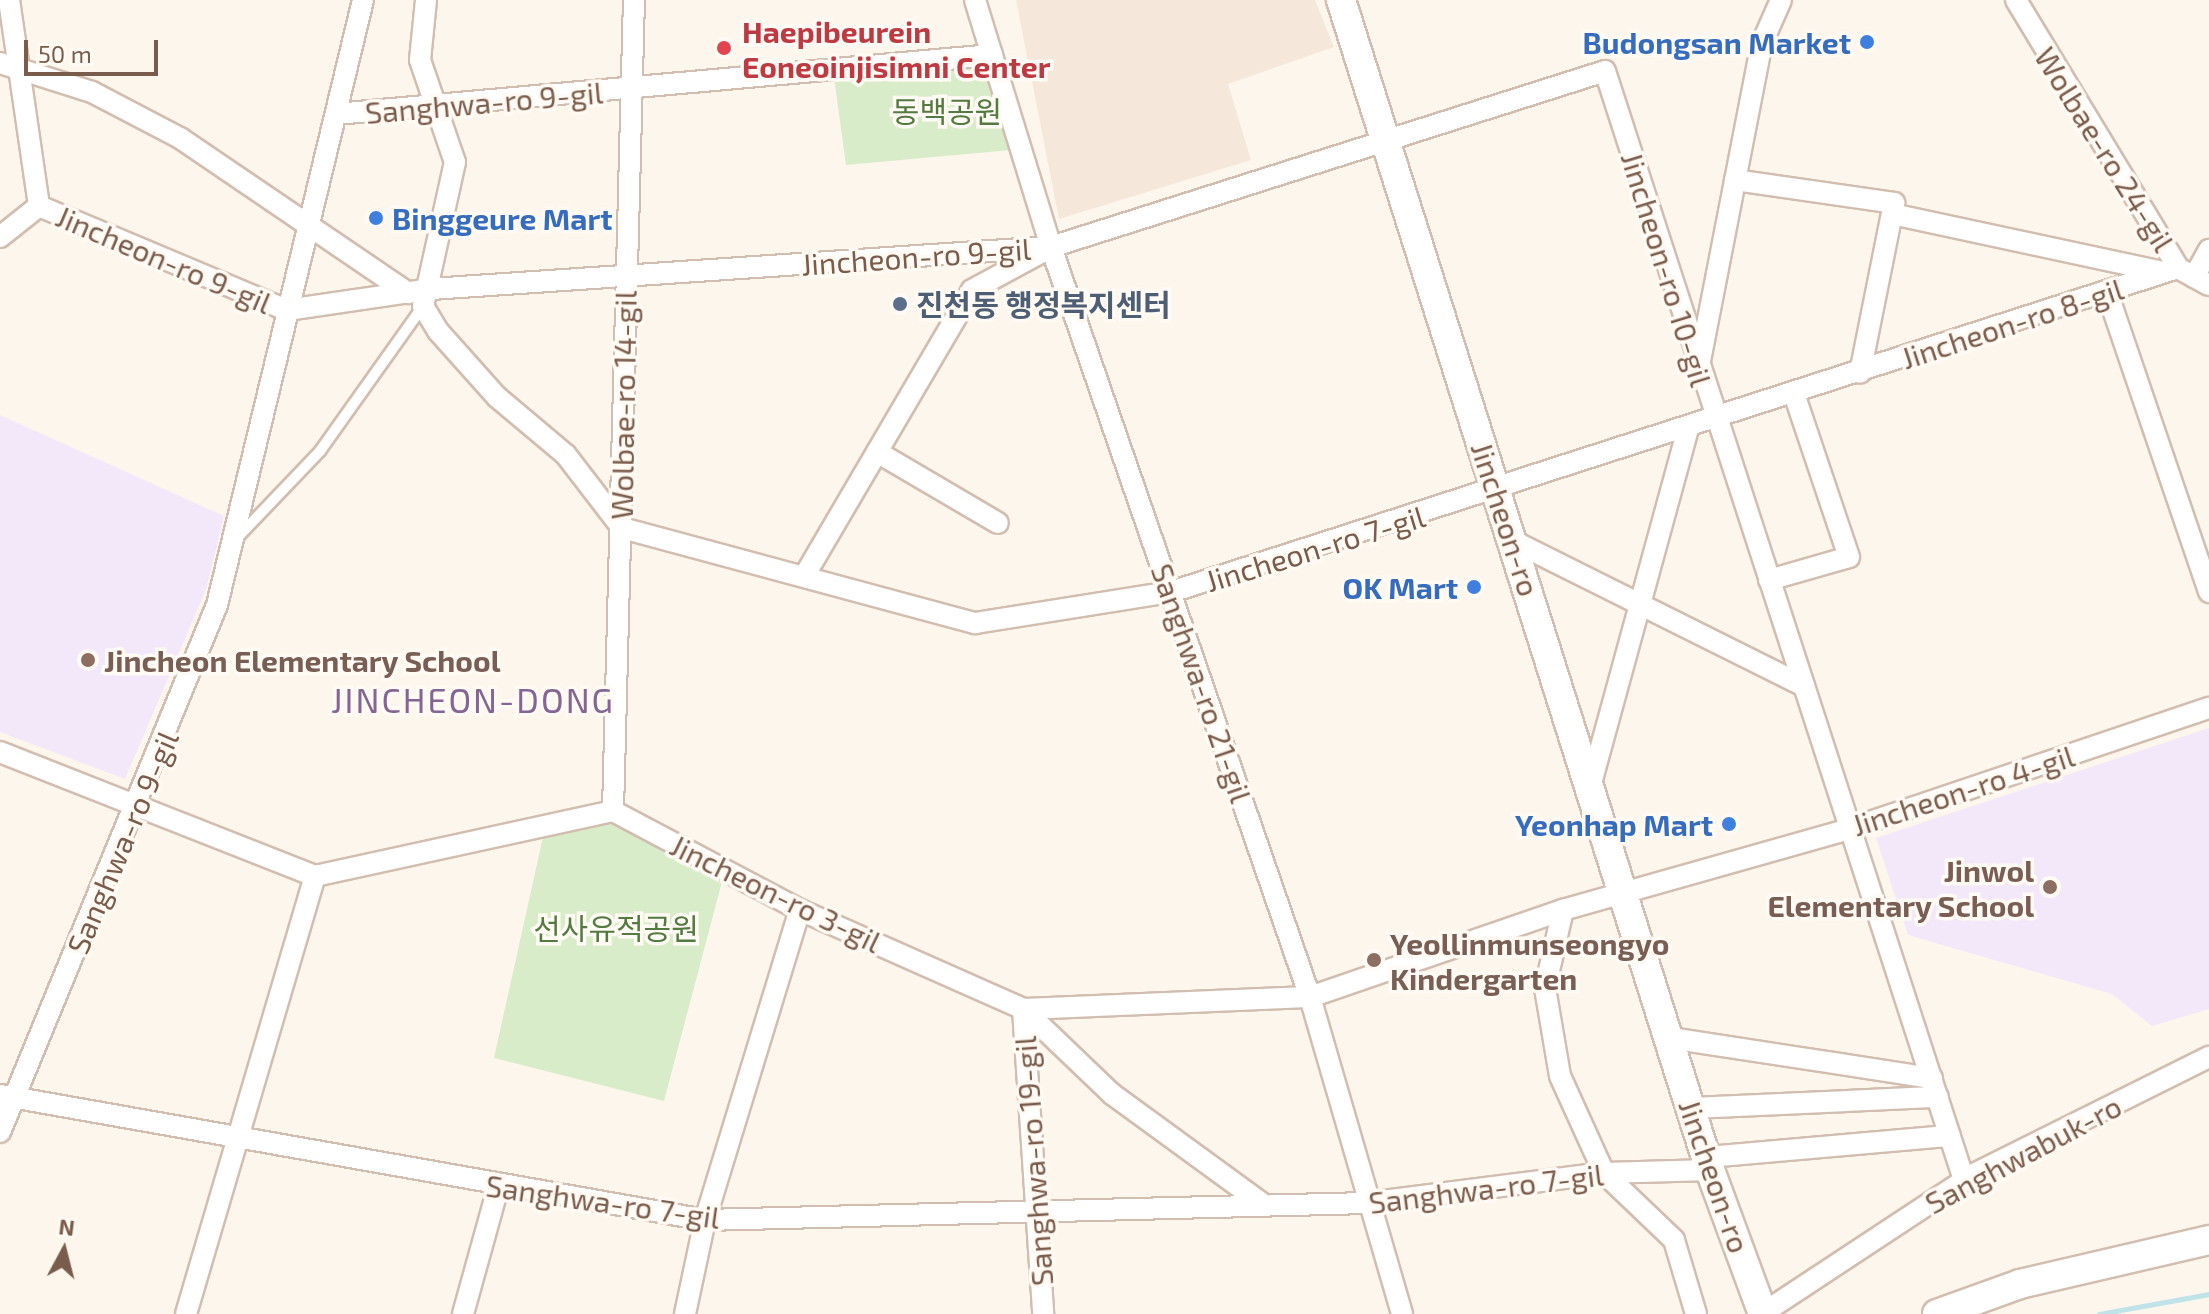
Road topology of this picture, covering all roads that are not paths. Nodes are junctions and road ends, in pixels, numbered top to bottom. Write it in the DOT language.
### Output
graph roads {
  1 [pos="9,0"];
  2 [pos="363,0"];
  3 [pos="426,0"];
  4 [pos="634,0"];
  5 [pos="975,0"];
  6 [pos="1341,0"];
  7 [pos="1781,0"];
  8 [pos="2016,0"];
  9 [pos="992,55"];
  10 [pos="8,66"];
  11 [pos="632,89"];
  12 [pos="436,106"];
  13 [pos="336,114"];
  14 [pos="1384,140"];
  15 [pos="1735,180"];
  16 [pos="39,206"];
  17 [pos="1893,208"];
  18 [pos="307,228"];
  19 [pos="0,237"];
  20 [pos="1051,247"];
  21 [pos="2209,250"];
  22 [pos="625,276"];
  23 [pos="2186,276"];
  24 [pos="2107,292"];
  25 [pos="421,296"];
  26 [pos="287,310"];
  27 [pos="1699,370"];
  28 [pos="1860,373"];
  29 [pos="1794,394"];
  30 [pos="1714,420"];
  31 [pos="1688,428"];
  32 [pos="877,452"];
  33 [pos="1497,492"];
  34 [pos="998,523"];
  35 [pos="622,528"];
  36 [pos="1515,542"];
  37 [pos="231,546"];
  38 [pos="2201,548"];
  39 [pos="806,573"];
  40 [pos="1769,580"];
  41 [pos="1171,592"];
  42 [pos="2209,592"];
  43 [pos="1638,604"];
  44 [pos="1804,686"];
  45 [pos="2209,708"];
  46 [pos="0,752"];
  47 [pos="1590,789"];
  48 [pos="140,805"];
  49 [pos="613,811"];
  50 [pos="1852,828"];
  51 [pos="315,876"];
  52 [pos="1623,893"];
  53 [pos="800,910"];
  54 [pos="1563,910"];
  55 [pos="1310,997"];
  56 [pos="1023,1009"];
  57 [pos="1670,1038"];
  58 [pos="2209,1057"];
  59 [pos="1935,1087"];
  60 [pos="7,1097"];
  61 [pos="1692,1108"];
  62 [pos="0,1132"];
  63 [pos="1950,1136"];
  64 [pos="239,1140"];
  65 [pos="1709,1164"];
  66 [pos="1604,1173"];
  67 [pos="1964,1180"];
  68 [pos="498,1188"];
  69 [pos="1367,1203"];
  70 [pos="1263,1204"];
  71 [pos="1034,1206"];
  72 [pos="705,1220"];
  73 [pos="2209,1240"];
  74 [pos="186,1314"];
  75 [pos="463,1314"];
  76 [pos="685,1314"];
  77 [pos="1043,1314"];
  78 [pos="1402,1314"];
  79 [pos="1696,1314"];
  80 [pos="1763,1314"];
  81 [pos="1937,1314"];
  1 -- 10 [label="street"];
  2 -- 13 [label="street, Sanghwa-ro 9-gil"];
  3 -- 12 [label="street"];
  4 -- 11 [label="street, Wolbae-ro 14-gil"];
  5 -- 9 [label="street, Sanghwa-ro 21-gil"];
  6 -- 14 [label="main road, Jincheon-ro"];
  7 -- 15 [label="street"];
  8 -- 23 [label="street, Wolbae-ro 24-gil"];
  9 -- 11 [label="street"];
  9 -- 20 [label="street, Sanghwa-ro 21-gil"];
  10 -- 16 [label="street"];
  10 -- 18 [label="street"];
  11 -- 12 [label="street, Sanghwa-ro 9-gil"];
  11 -- 22 [label="street, Wolbae-ro 14-gil"];
  12 -- 13 [label="street, Sanghwa-ro 9-gil"];
  12 -- 25 [label="street"];
  13 -- 18 [label="street, Sanghwa-ro 9-gil"];
  14 -- 20 [label="street, Jincheon-ro 9-gil"];
  14 -- 27 [label="street, Jincheon-ro 10-gil"];
  14 -- 33 [label="main road, Jincheon-ro"];
  15 -- 17 [label="street"];
  15 -- 27 [label="street"];
  16 -- 19 [label="street"];
  16 -- 26 [label="street, Jincheon-ro 9-gil"];
  17 -- 23 [label="street, Jincheon-ro 8-gil"];
  17 -- 28 [label="street, Jincheon-ro 8-gil"];
  18 -- 25 [label="street"];
  18 -- 26 [label="street, Sanghwa-ro 9-gil"];
  20 -- 22 [label="street, Jincheon-ro 9-gil"];
  20 -- 32 [label="street"];
  20 -- 41 [label="street, Sanghwa-ro 21-gil"];
  21 -- 23 [label="street"];
  22 -- 25 [label="street, Jincheon-ro 9-gil"];
  22 -- 35 [label="street, Wolbae-ro 14-gil"];
  23 -- 24 [label="street, Jincheon-ro 8-gil"];
  24 -- 28 [label="street, Jincheon-ro 8-gil"];
  24 -- 38 [label="street"];
  25 -- 26 [label="street, Jincheon-ro 9-gil"];
  25 -- 35 [label="street"];
  25 -- 37 [label="lane, Sanghwa-ro 9-gil"];
  26 -- 37 [label="street, Sanghwa-ro 9-gil"];
  27 -- 30 [label="street, Jincheon-ro 10-gil"];
  28 -- 29 [label="street, Jincheon-ro 8-gil"];
  29 -- 30 [label="street, Jincheon-ro 8-gil"];
  29 -- 40 [label="street"];
  30 -- 31 [label="street, Jincheon-ro 8-gil"];
  30 -- 40 [label="street, Jincheon-ro 10-gil"];
  31 -- 33 [label="street, Jincheon-ro 8-gil"];
  31 -- 43 [label="street"];
  32 -- 34 [label="street"];
  32 -- 39 [label="street"];
  33 -- 36 [label="main road, Jincheon-ro"];
  33 -- 41 [label="street, Jincheon-ro 7-gil"];
  35 -- 39 [label="street, Jincheon-ro 7-gil"];
  35 -- 49 [label="street, Wolbae-ro 14-gil"];
  36 -- 43 [label="street"];
  36 -- 47 [label="main road, Jincheon-ro"];
  37 -- 48 [label="street, Sanghwa-ro 9-gil"];
  38 -- 42 [label="street"];
  39 -- 41 [label="street, Jincheon-ro 7-gil"];
  40 -- 44 [label="street, Jincheon-ro 10-gil"];
  41 -- 55 [label="street, Sanghwa-ro 21-gil"];
  43 -- 44 [label="street"];
  43 -- 47 [label="street"];
  44 -- 50 [label="street, Jincheon-ro 10-gil"];
  45 -- 50 [label="street, Jincheon-ro 4-gil"];
  46 -- 48 [label="street"];
  47 -- 52 [label="main road, Jincheon-ro"];
  48 -- 51 [label="street"];
  48 -- 60 [label="street, Sanghwa-ro 9-gil"];
  49 -- 51 [label="street"];
  49 -- 53 [label="street, Jincheon-ro 3-gil"];
  50 -- 52 [label="street, Jincheon-ro 4-gil"];
  50 -- 59 [label="street, Jincheon-ro 10-gil"];
  51 -- 64 [label="street"];
  52 -- 54 [label="street, Jincheon-ro 3-gil"];
  52 -- 57 [label="main road, Jincheon-ro"];
  53 -- 56 [label="street, Jincheon-ro 3-gil"];
  53 -- 72 [label="street"];
  54 -- 55 [label="street, Jincheon-ro 3-gil"];
  54 -- 66 [label="street"];
  55 -- 56 [label="street, Jincheon-ro 3-gil"];
  55 -- 69 [label="street, Sanghwa-ro 21-gil"];
  56 -- 70 [label="street"];
  56 -- 71 [label="street, Sanghwa-ro 19-gil"];
  57 -- 59 [label="street"];
  57 -- 61 [label="main road, Jincheon-ro"];
  58 -- 67 [label="street, Sanghwabuk-ro"];
  59 -- 61 [label="street"];
  59 -- 63 [label="street, Jincheon-ro 10-gil"];
  60 -- 62 [label="street, Sanghwa-ro 9-gil"];
  60 -- 64 [label="street, Sanghwa-ro 7-gil"];
  61 -- 65 [label="main road, Jincheon-ro"];
  63 -- 65 [label="street"];
  63 -- 67 [label="street, Jincheon-ro 10-gil"];
  64 -- 68 [label="street, Sanghwa-ro 7-gil"];
  64 -- 74 [label="street"];
  65 -- 66 [label="street, Sanghwa-ro 7-gil"];
  65 -- 80 [label="main road, Jincheon-ro"];
  66 -- 69 [label="street, Sanghwa-ro 7-gil"];
  66 -- 79 [label="street"];
  67 -- 80 [label="street, Sanghwabuk-ro"];
  68 -- 72 [label="street, Sanghwa-ro 7-gil"];
  68 -- 75 [label="street"];
  69 -- 70 [label="street, Sanghwa-ro 7-gil"];
  69 -- 78 [label="street, Sanghwa-ro 21-gil"];
  70 -- 71 [label="street, Sanghwa-ro 7-gil"];
  71 -- 72 [label="street, Sanghwa-ro 7-gil"];
  71 -- 77 [label="street, Sanghwa-ro 19-gil"];
  72 -- 76 [label="street"];
  73 -- 81 [label="main road"];
}
